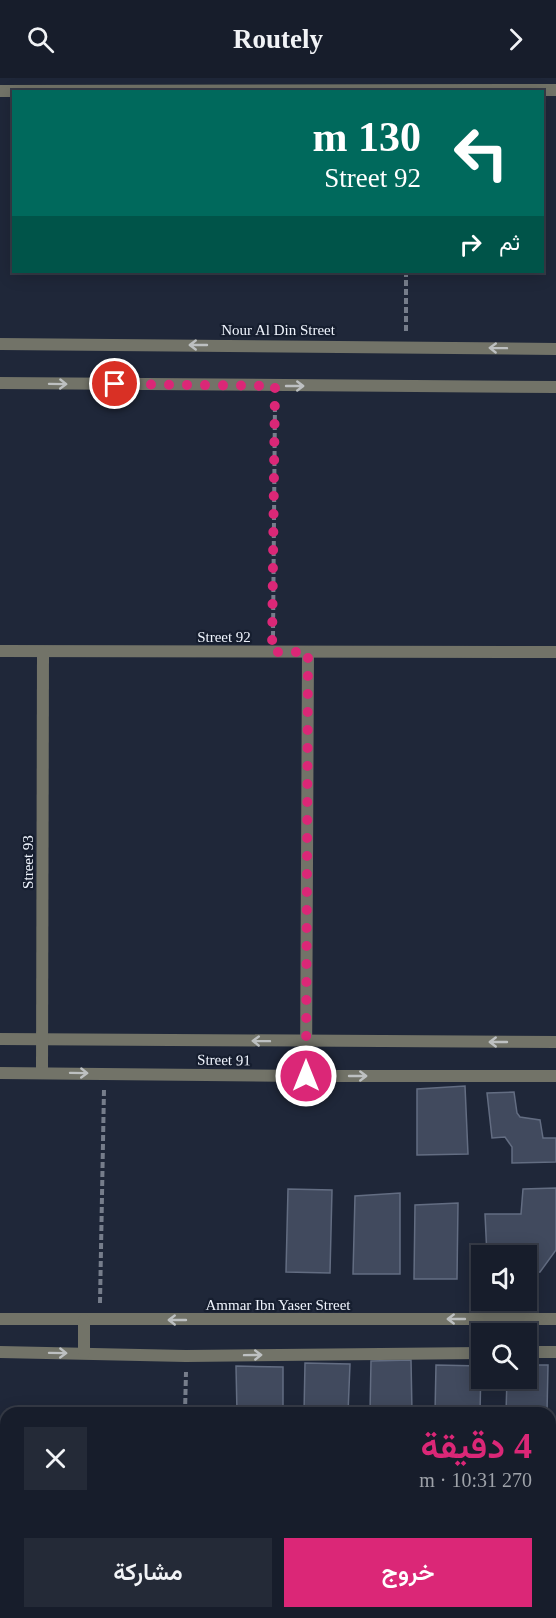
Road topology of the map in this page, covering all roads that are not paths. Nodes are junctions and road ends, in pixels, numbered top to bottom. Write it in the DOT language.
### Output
graph roads {
  1 [pos="0,344"];
  2 [pos="556,349"];
  3 [pos="0,383"];
  4 [pos="556,387"];
  5 [pos="0,651"];
  6 [pos="43,651"];
  7 [pos="308,652"];
  8 [pos="556,652"];
  9 [pos="43,1038"];
  10 [pos="0,1039"];
  11 [pos="306,1042"];
  12 [pos="556,1042"];
  13 [pos="42,1072"];
  14 [pos="0,1073"];
  15 [pos="306,1076"];
  16 [pos="556,1076"];
  17 [pos="0,1319"];
  18 [pos="556,1319"];
  19 [pos="84,1320"];
  20 [pos="0,1352"];
  21 [pos="537,1352"];
  22 [pos="556,1352"];
  23 [pos="84,1353"];
  24 [pos="471,1353"];
  2 -- 1 [label="street, Nour Al Din Street, one-way"];
  3 -- 4 [label="street, one-way"];
  5 -- 6 [label="street, Street 92"];
  6 -- 7 [label="street, Street 92"];
  6 -- 9 [label="street, Street 93"];
  7 -- 8 [label="street, Street 92"];
  7 -- 11 [label="street"];
  9 -- 10 [label="street, Street 91"];
  11 -- 9 [label="street, Street 91, one-way"];
  9 -- 13 [label="street, Street 93"];
  12 -- 11 [label="street, Street 91, one-way"];
  11 -- 15 [label="street"];
  13 -- 14 [label="street, Street 91"];
  13 -- 15 [label="street, Street 91, one-way"];
  15 -- 16 [label="street, Street 91, one-way"];
  17 -- 19 [label="street, Ammar Ibn Yaser Street"];
  18 -- 19 [label="street, Ammar Ibn Yaser Street, one-way"];
  19 -- 23 [label="street"];
  20 -- 23 [label="street, one-way"];
  21 -- 22 [label="street"];
  23 -- 24 [label="street, one-way"];
}
